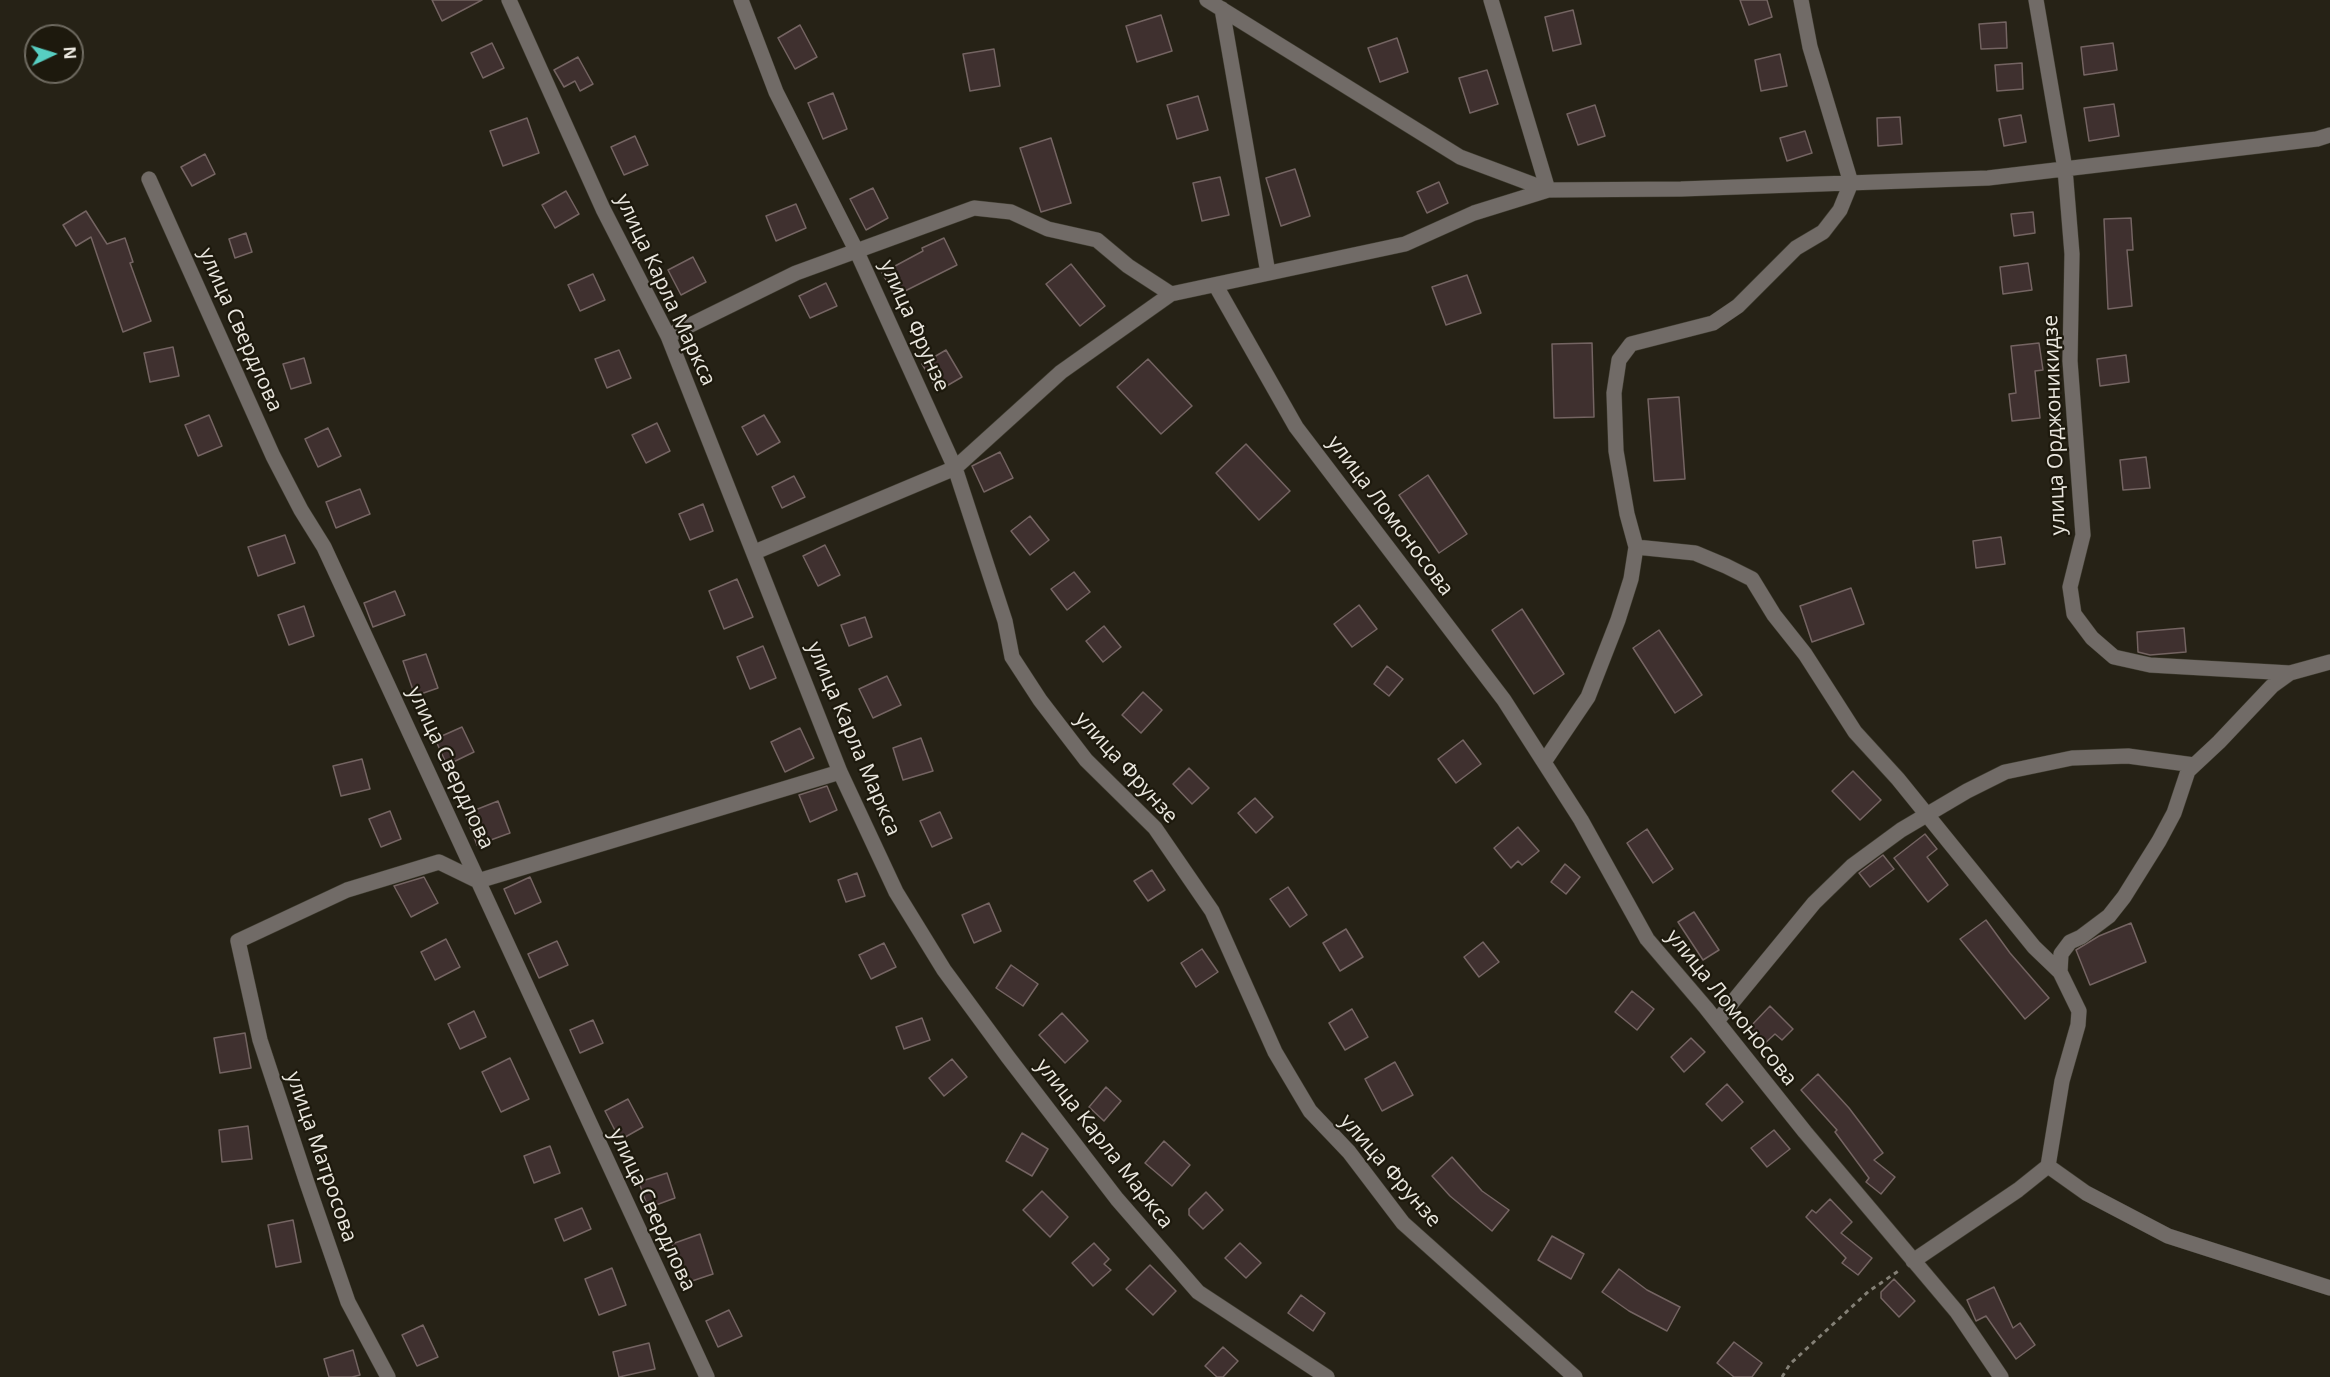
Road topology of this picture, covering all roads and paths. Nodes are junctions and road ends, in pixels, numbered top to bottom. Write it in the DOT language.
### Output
graph roads {
  1 [pos="508,0"];
  2 [pos="741,0"];
  3 [pos="1207,0"];
  4 [pos="1491,0"];
  5 [pos="1801,0"];
  6 [pos="2036,0"];
  7 [pos="1222,9"];
  8 [pos="2330,135"];
  9 [pos="2065,169"];
  10 [pos="148,179"];
  11 [pos="1851,183"];
  12 [pos="1548,190"];
  13 [pos="857,252"];
  14 [pos="1268,273"];
  15 [pos="1216,286"];
  16 [pos="1171,294"];
  17 [pos="668,336"];
  18 [pos="955,468"];
  19 [pos="1636,547"];
  20 [pos="755,552"];
  21 [pos="2330,662"];
  22 [pos="2290,673"];
  23 [pos="1544,762"];
  24 [pos="2194,765"];
  25 [pos="840,772"];
  26 [pos="1928,816"];
  27 [pos="478,881"];
  28 [pos="2060,972"];
  29 [pos="1717,1022"];
  30 [pos="2048,1166"];
  31 [pos="1913,1261"];
  32 [pos="2330,1288"];
  33 [pos="388,1377"];
  34 [pos="706,1377"];
  35 [pos="1327,1377"];
  36 [pos="1575,1377"];
  37 [pos="1782,1377"];
  38 [pos="2001,1377"];
  1 -- 17 [label="street, улица Карла Маркса"];
  2 -- 13 [label="street, улица Фрунзе"];
  3 -- 7 [label="street"];
  4 -- 12 [label="street"];
  5 -- 11 [label="street"];
  6 -- 9 [label="street, улица Орджоникидзе"];
  7 -- 12 [label="street"];
  7 -- 14 [label="street"];
  8 -- 9 [label="street"];
  9 -- 11 [label="street"];
  9 -- 22 [label="street, улица Орджоникидзе"];
  10 -- 27 [label="street, улица Свердлова"];
  11 -- 12 [label="street"];
  11 -- 19 [label="street"];
  12 -- 14 [label="street"];
  13 -- 16 [label="street"];
  13 -- 17 [label="street"];
  13 -- 18 [label="street, улица Фрунзе"];
  14 -- 15 [label="street"];
  15 -- 16 [label="street"];
  15 -- 23 [label="street, улица Ломоносова"];
  16 -- 18 [label="street"];
  17 -- 20 [label="street, улица Карла Маркса"];
  18 -- 20 [label="street"];
  18 -- 36 [label="street, улица Фрунзе"];
  19 -- 23 [label="street"];
  19 -- 26 [label="street"];
  20 -- 25 [label="street, улица Карла Маркса"];
  21 -- 22 [label="street"];
  22 -- 24 [label="street"];
  23 -- 29 [label="street, улица Ломоносова"];
  24 -- 26 [label="street"];
  24 -- 28 [label="street"];
  25 -- 27 [label="street"];
  25 -- 35 [label="street, улица Карла Маркса"];
  26 -- 28 [label="street"];
  26 -- 29 [label="street"];
  27 -- 33 [label="street, улица Матросова"];
  27 -- 34 [label="street, улица Свердлова"];
  28 -- 30 [label="street"];
  29 -- 31 [label="street, улица Ломоносова"];
  30 -- 31 [label="street"];
  30 -- 32 [label="street"];
  31 -- 37 [label="path"];
  31 -- 38 [label="street, улица Ломоносова"];
}
